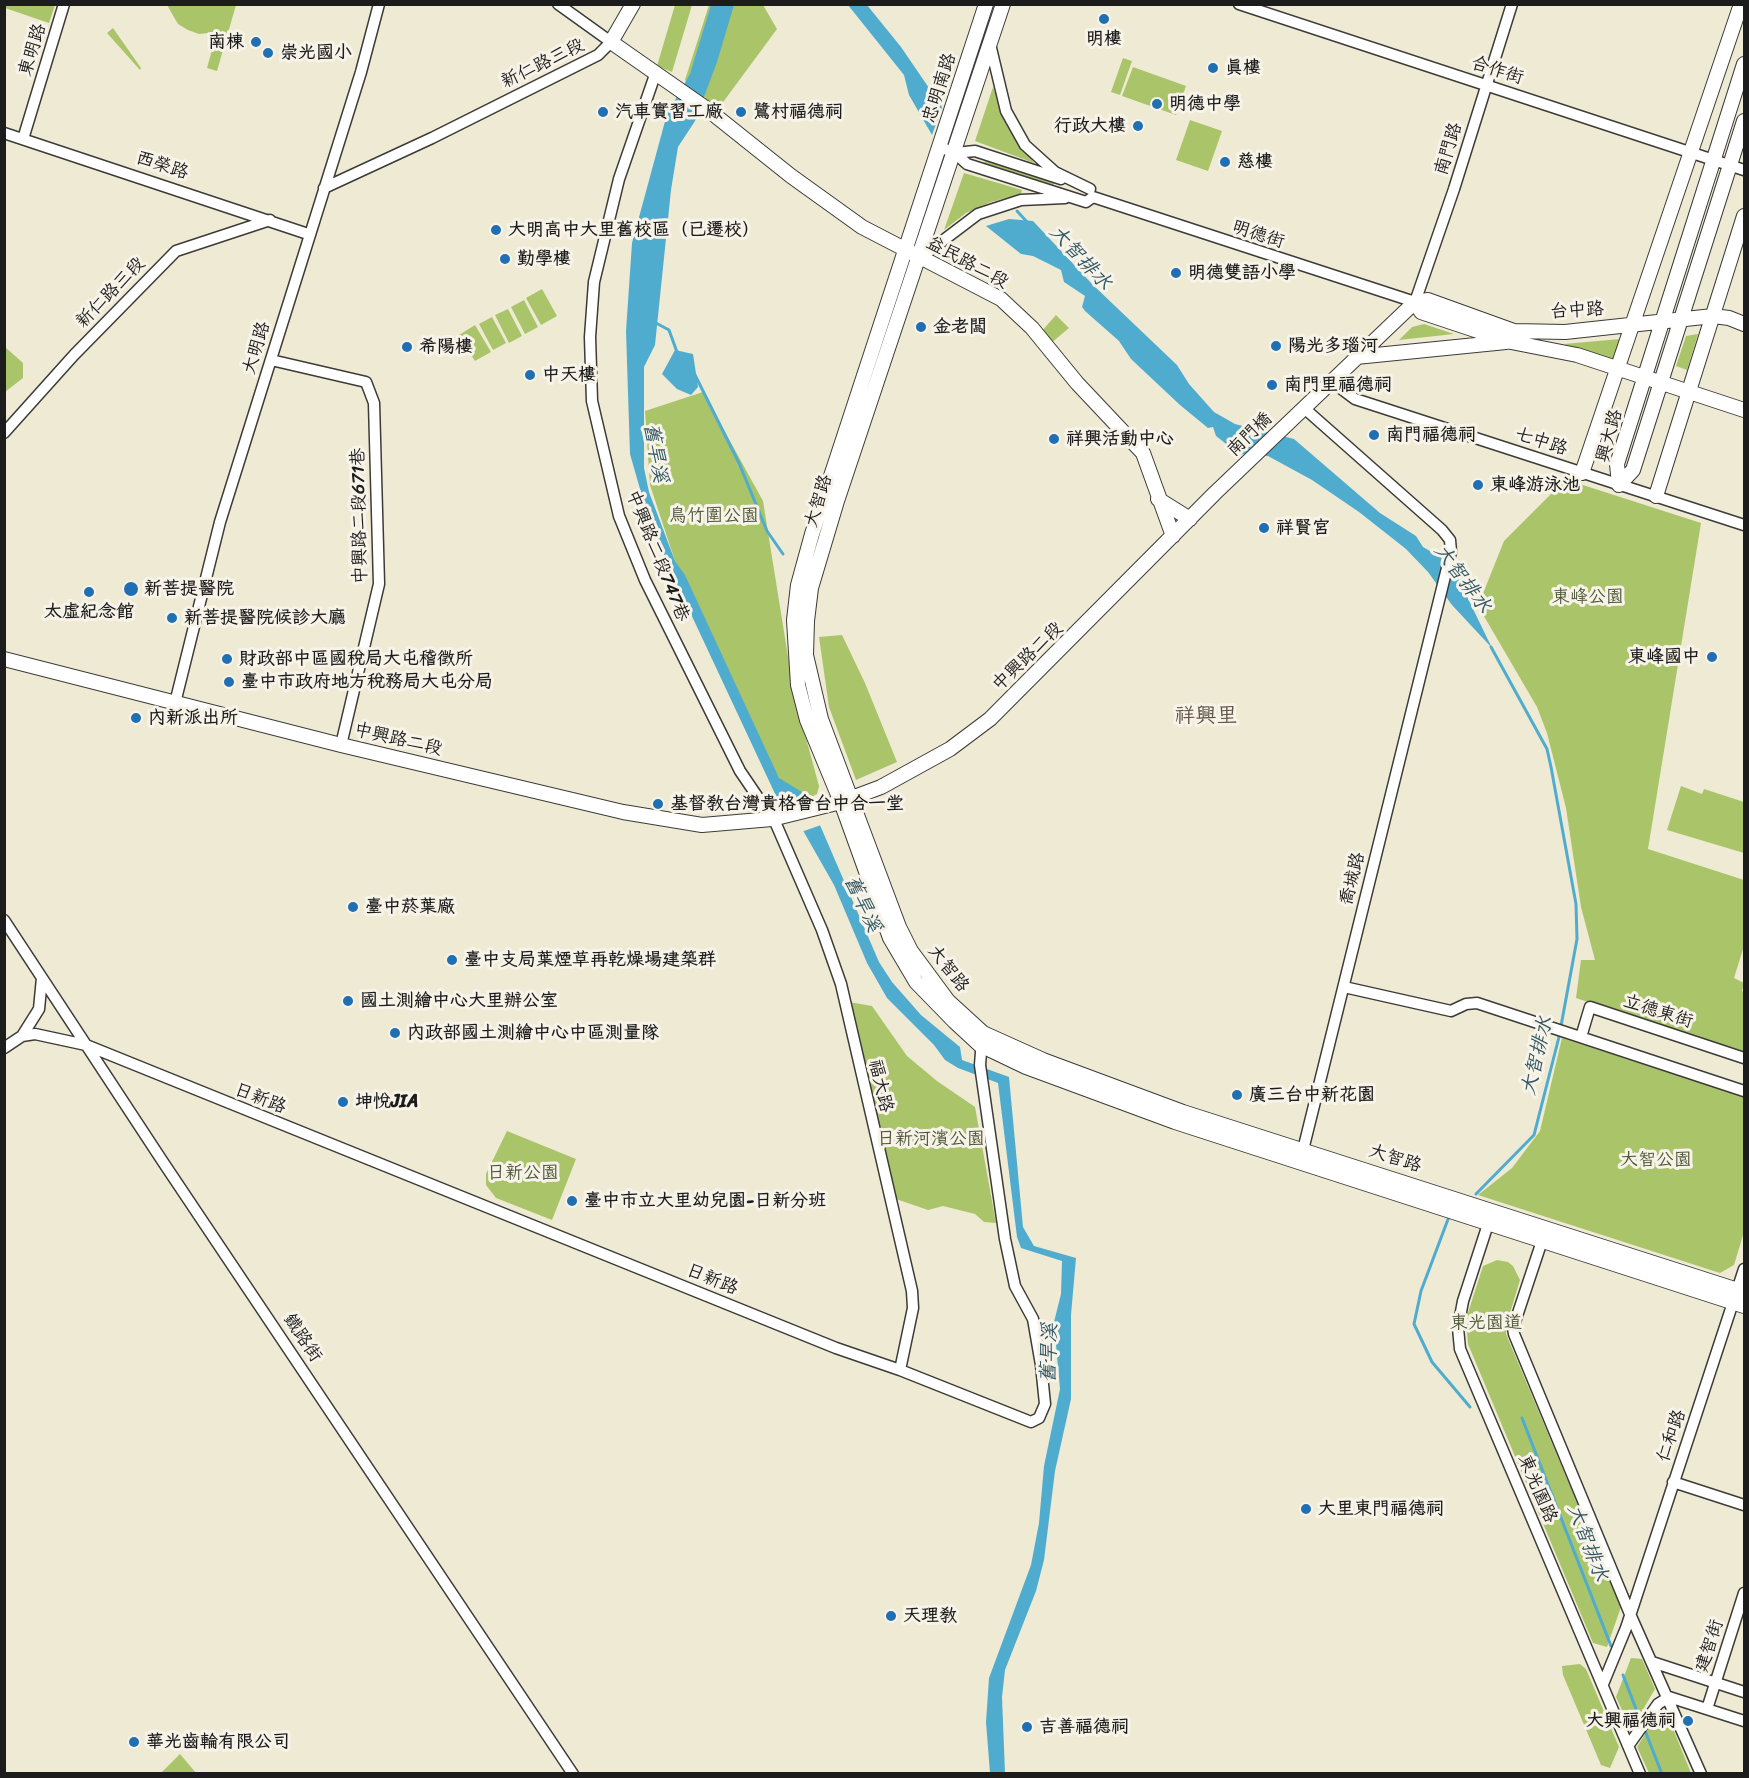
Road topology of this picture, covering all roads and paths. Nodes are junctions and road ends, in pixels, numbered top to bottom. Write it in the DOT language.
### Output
graph roads {
  1 [pos="64,4"];
  2 [pos="379,4"];
  3 [pos="558,4"];
  4 [pos="633,4"];
  5 [pos="986,4"];
  6 [pos="1003,4"];
  7 [pos="1239,4"];
  8 [pos="1512,4"];
  9 [pos="1741,4"];
  10 [pos="611,42"];
  11 [pos="990,44"];
  12 [pos="1744,63"];
  13 [pos="655,75"];
  14 [pos="1486,85"];
  15 [pos="1744,121"];
  16 [pos="4,133"];
  17 [pos="23,139"];
  18 [pos="940,147"];
  19 [pos="1691,152"];
  20 [pos="955,153"];
  21 [pos="1714,160"];
  22 [pos="1730,165"];
  23 [pos="1744,170"];
  24 [pos="928,182"];
  25 [pos="324,188"];
  26 [pos="1091,193"];
  27 [pos="1073,198"];
  28 [pos="1744,216"];
  29 [pos="270,220"];
  30 [pos="308,234"];
  31 [pos="904,250"];
  32 [pos="920,258"];
  33 [pos="1415,302"];
  34 [pos="1713,316"];
  35 [pos="1681,320"];
  36 [pos="1663,322"];
  37 [pos="1744,324"];
  38 [pos="1630,326"];
  39 [pos="1511,342"];
  40 [pos="1356,357"];
  41 [pos="271,360"];
  42 [pos="1616,368"];
  43 [pos="1645,377"];
  44 [pos="1331,381"];
  45 [pos="1661,382"];
  46 [pos="1689,392"];
  47 [pos="1744,410"];
  48 [pos="1300,411"];
  49 [pos="4,433"];
  50 [pos="1582,473"];
  51 [pos="1228,481"];
  52 [pos="1619,484"];
  53 [pos="1656,496"];
  54 [pos="1158,499"];
  55 [pos="1190,519"];
  56 [pos="1744,525"];
  57 [pos="1173,536"];
  58 [pos="4,659"];
  59 [pos="175,703"];
  60 [pos="341,745"];
  61 [pos="846,800"];
  62 [pos="772,819"];
  63 [pos="4,920"];
  64 [pos="42,978"];
  65 [pos="1344,987"];
  66 [pos="1576,1035"];
  67 [pos="22,1036"];
  68 [pos="982,1039"];
  69 [pos="86,1045"];
  70 [pos="4,1048"];
  71 [pos="1744,1058"];
  72 [pos="1744,1091"];
  73 [pos="1302,1155"];
  74 [pos="1490,1217"];
  75 [pos="1544,1234"];
  76 [pos="1744,1269"];
  77 [pos="1740,1298"];
  78 [pos="900,1370"];
  79 [pos="1673,1482"];
  80 [pos="1744,1505"];
  81 [pos="1744,1593"];
  82 [pos="1630,1614"];
  83 [pos="1652,1662"];
  84 [pos="1716,1682"];
  85 [pos="1603,1684"];
  86 [pos="1744,1692"];
  87 [pos="1669,1697"];
  88 [pos="1707,1709"];
  89 [pos="1744,1721"];
  90 [pos="1628,1746"];
  91 [pos="573,1773"];
  92 [pos="1640,1773"];
  93 [pos="1701,1773"];
  1 -- 17 [label="street, 東明路"];
  2 -- 25 [label="street, 大明路"];
  3 -- 10 [label="street"];
  4 -- 10 [label="street"];
  5 -- 18 [label="street, 忠明南路"];
  6 -- 11 [label="street, 忠明南路"];
  7 -- 14 [label="street, 合作街"];
  8 -- 14 [label="street, 南門路"];
  9 -- 19 [label="street, 興大路"];
  10 -- 13 [label="street"];
  10 -- 25 [label="street, 新仁路三段"];
  11 -- 20 [label="street, 忠明南路"];
  11 -- 26 [label="street"];
  12 -- 21 [label="street, 興大路"];
  13 -- 31 [label="street, 益民路二段"];
  13 -- 62 [label="street, 中興路二段747巷"];
  14 -- 19 [label="street, 合作街"];
  14 -- 33 [label="street, 南門路"];
  15 -- 22 [label="street, 興大路"];
  16 -- 17 [label="street, 西榮路"];
  17 -- 29 [label="street, 西榮路"];
  18 -- 20 [label="street, 明德街"];
  18 -- 24 [label="street, 忠明南路"];
  19 -- 21 [label="street, 合作街"];
  19 -- 38 [label="street, 興大路"];
  20 -- 26 [label="street, 明德街"];
  20 -- 27 [label="street, 明德街"];
  20 -- 32 [label="street, 大智路"];
  21 -- 22 [label="street, 合作街"];
  21 -- 36 [label="street, 興大路"];
  22 -- 23 [label="street, 合作街"];
  22 -- 35 [label="street, 興大路"];
  24 -- 31 [label="street, 大智路"];
  25 -- 30 [label="street, 大明路"];
  26 -- 27 [label="street, 明德街"];
  26 -- 33 [label="street, 明德街"];
  27 -- 32 [label="street"];
  28 -- 34 [label="street"];
  29 -- 30 [label="street, 西榮路"];
  29 -- 49 [label="street, 新仁路三段"];
  30 -- 41 [label="street, 大明路"];
  31 -- 32 [label="street, 益民路二段"];
  31 -- 61 [label="street, 大智路"];
  32 -- 54 [label="street, 益民路二段"];
  32 -- 61 [label="street, 大智路"];
  33 -- 38 [label="street, 台中路"];
  33 -- 39 [label="street, 台中路"];
  33 -- 40 [label="street"];
  34 -- 35 [label="street, 台中路"];
  34 -- 37 [label="street, 台中路"];
  34 -- 46 [label="street"];
  35 -- 36 [label="street, 台中路"];
  35 -- 45 [label="street, 興大路"];
  36 -- 38 [label="street, 台中路"];
  36 -- 43 [label="street, 興大路"];
  38 -- 42 [label="street, 興大路"];
  39 -- 40 [label="street, 台中路"];
  39 -- 42 [label="street, 台中路"];
  40 -- 44 [label="street"];
  41 -- 59 [label="street, 大明路"];
  41 -- 60 [label="street, 中興路二段671巷"];
  42 -- 43 [label="street, 台中路"];
  42 -- 50 [label="street, 興大路"];
  43 -- 45 [label="street, 台中路"];
  43 -- 52 [label="street, 興大路"];
  44 -- 48 [label="street"];
  44 -- 50 [label="street, 七中路"];
  45 -- 46 [label="street, 台中路"];
  45 -- 52 [label="street, 興大路"];
  46 -- 47 [label="street, 台中路"];
  46 -- 53 [label="street"];
  48 -- 51 [label="street, 南門橋"];
  48 -- 65 [label="street, 喬城路"];
  50 -- 52 [label="street, 七中路"];
  51 -- 55 [label="street, 中興路二段"];
  52 -- 53 [label="street, 七中路"];
  53 -- 56 [label="street, 七中路"];
  54 -- 55 [label="street"];
  54 -- 57 [label="street, 益民路二段"];
  55 -- 57 [label="street, 中興路二段"];
  57 -- 61 [label="street, 中興路二段"];
  58 -- 59 [label="street, 中興路二段"];
  59 -- 60 [label="street, 中興路二段"];
  60 -- 62 [label="street, 中興路二段"];
  61 -- 62 [label="street, 中興路二段"];
  61 -- 68 [label="street, 大智路"];
  62 -- 78 [label="street, 福大路"];
  63 -- 64 [label="street, 鐵路街"];
  64 -- 67 [label="street"];
  64 -- 69 [label="street, 鐵路街"];
  65 -- 66 [label="street"];
  65 -- 73 [label="street, 喬城路"];
  66 -- 71 [label="street, 立德東街"];
  66 -- 72 [label="street"];
  67 -- 69 [label="street, 日新路"];
  67 -- 70 [label="street"];
  68 -- 73 [label="street, 大智路"];
  68 -- 78 [label="street, 日新路"];
  69 -- 78 [label="street, 日新路"];
  69 -- 91 [label="street, 鐵路街"];
  73 -- 74 [label="street, 大智路"];
  74 -- 75 [label="street, 大智路"];
  74 -- 85 [label="street, 東光園路"];
  75 -- 77 [label="street, 大智路"];
  75 -- 82 [label="street"];
  76 -- 77 [label="street, 仁和路"];
  77 -- 79 [label="street, 仁和路"];
  79 -- 80 [label="street"];
  79 -- 82 [label="street, 仁和路"];
  81 -- 84 [label="street, 建智街"];
  82 -- 83 [label="street"];
  82 -- 85 [label="street, 仁和路"];
  83 -- 84 [label="street"];
  83 -- 87 [label="street"];
  84 -- 86 [label="street"];
  84 -- 88 [label="street, 建智街"];
  85 -- 90 [label="street, 東光園路"];
  87 -- 88 [label="street"];
  87 -- 90 [label="street"];
  87 -- 93 [label="street"];
  88 -- 89 [label="street"];
  90 -- 92 [label="street, 東光園路"];
}
